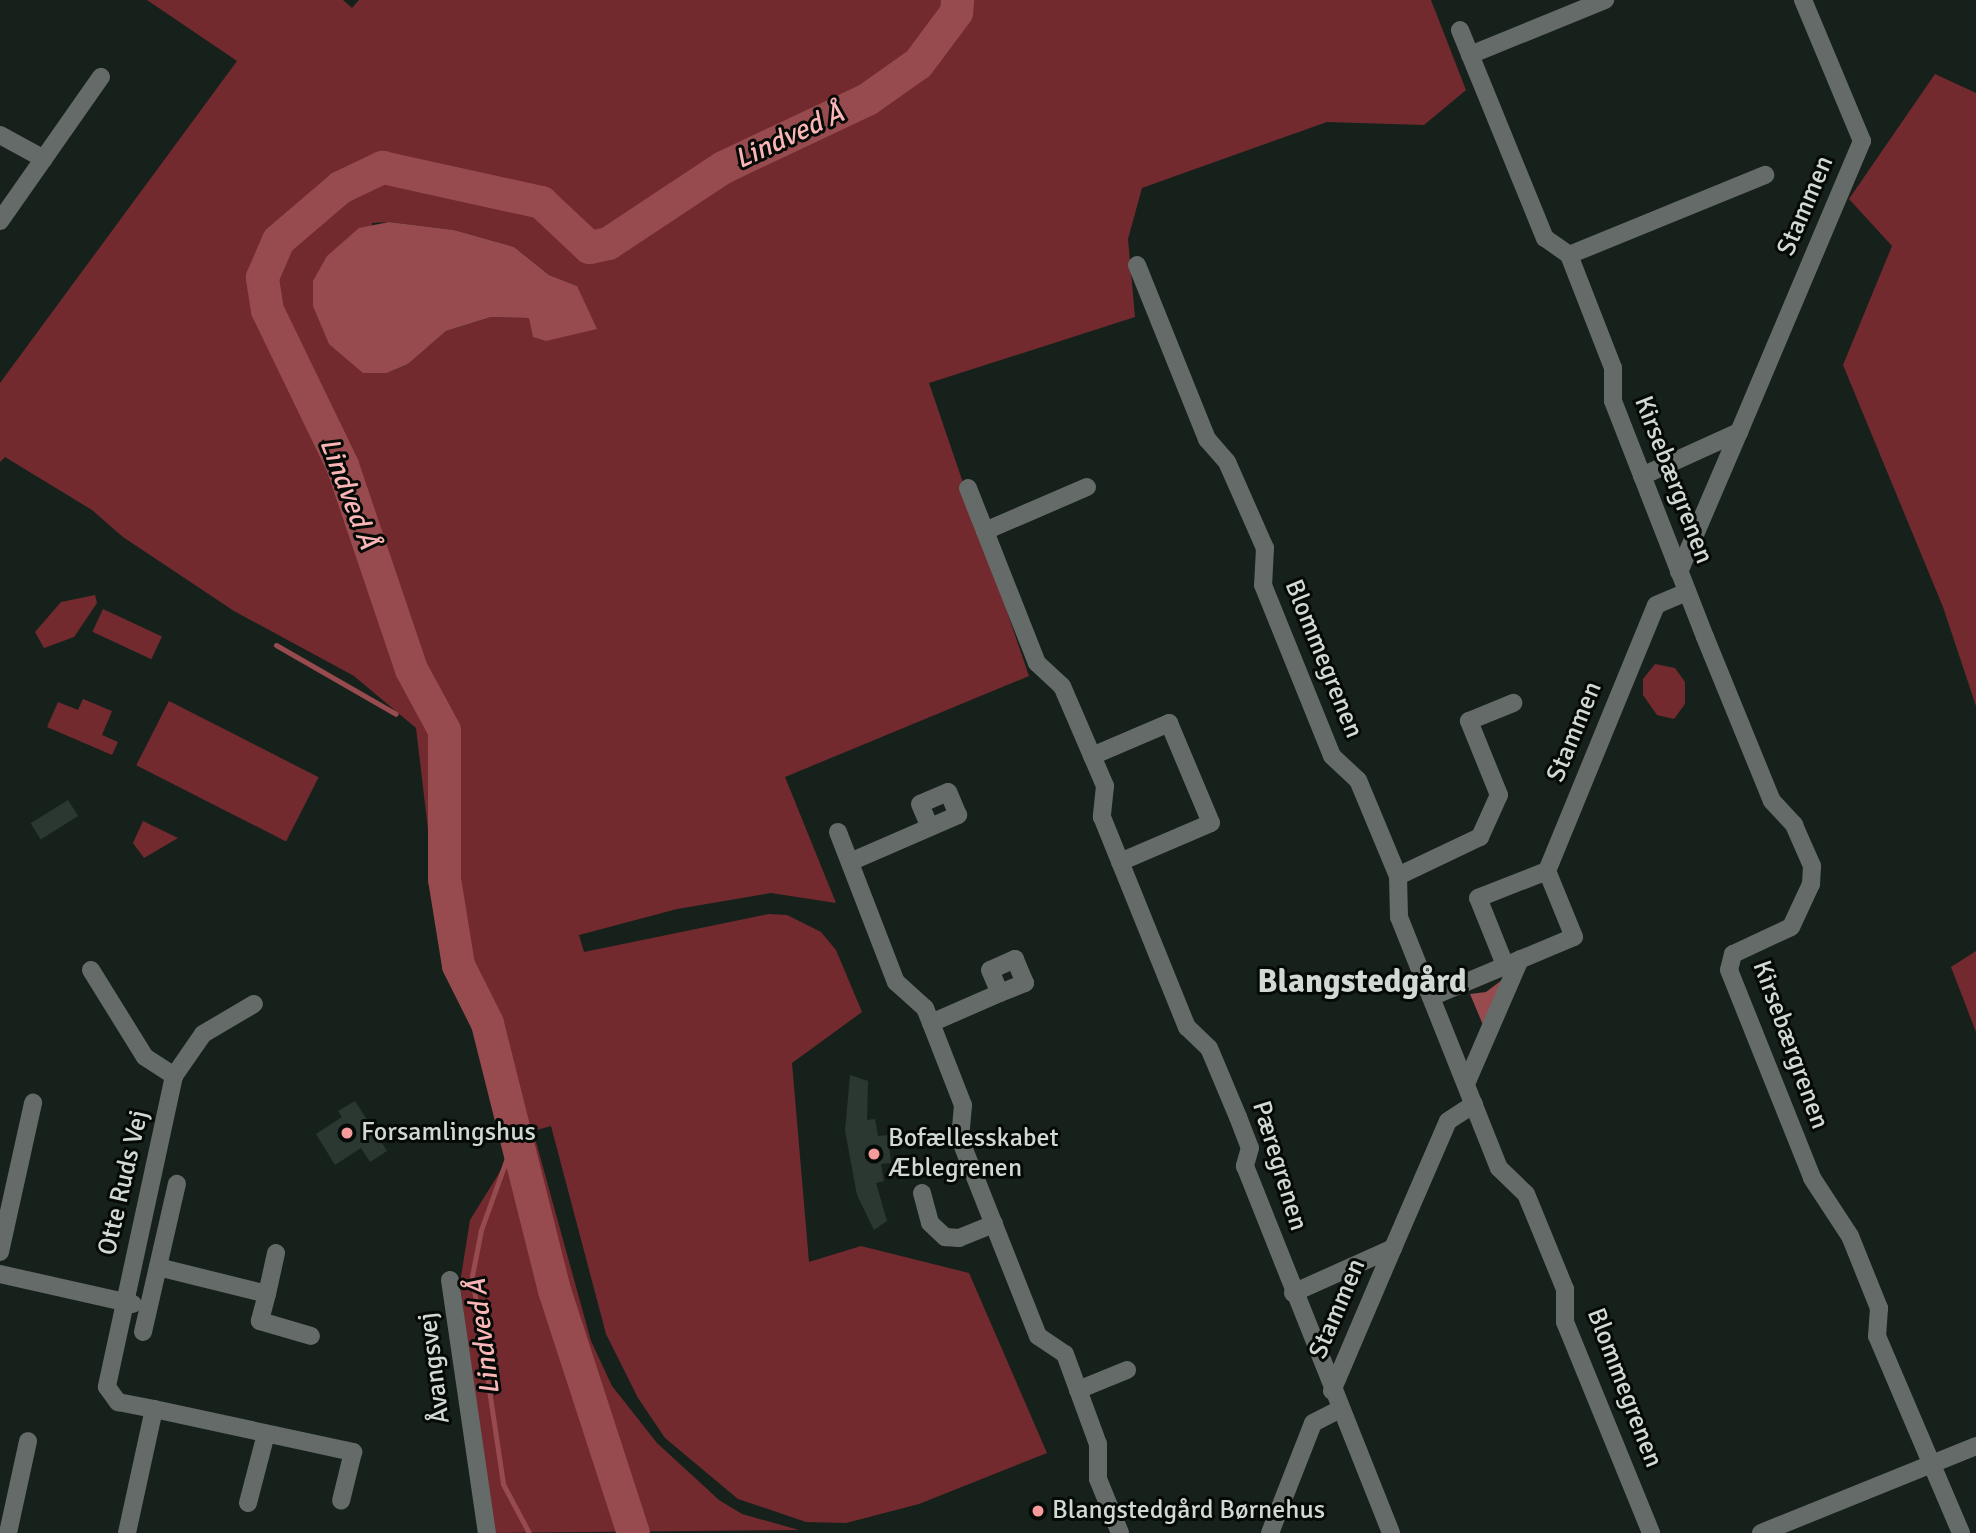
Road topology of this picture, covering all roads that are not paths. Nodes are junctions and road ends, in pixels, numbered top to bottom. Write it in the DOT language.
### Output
graph roads {
  1 [pos="1605,0"];
  2 [pos="1804,0"];
  3 [pos="1460,30"];
  4 [pos="1471,55"];
  5 [pos="101,77"];
  6 [pos="0,135"];
  7 [pos="44,159"];
  8 [pos="1765,175"];
  9 [pos="0,221"];
  10 [pos="1569,255"];
  11 [pos="1137,265"];
  12 [pos="1739,432"];
  13 [pos="1642,476"];
  14 [pos="1087,487"];
  15 [pos="968,488"];
  16 [pos="985,531"];
  17 [pos="1679,572"];
  18 [pos="1687,592"];
  19 [pos="1513,702"];
  20 [pos="1092,756"];
  21 [pos="930,827"];
  22 [pos="838,832"];
  23 [pos="850,862"];
  24 [pos="1120,862"];
  25 [pos="1547,871"];
  26 [pos="1398,876"];
  27 [pos="1513,962"];
  28 [pos="91,970"];
  29 [pos="1000,993"];
  30 [pos="1431,997"];
  31 [pos="254,1004"];
  32 [pos="931,1023"];
  33 [pos="174,1076"];
  34 [pos="1466,1084"];
  35 [pos="33,1103"];
  36 [pos="1474,1104"];
  37 [pos="177,1184"];
  38 [pos="922,1193"];
  39 [pos="993,1223"];
  40 [pos="1393,1248"];
  41 [pos="0,1252"];
  42 [pos="276,1253"];
  43 [pos="158,1267"];
  44 [pos="0,1274"];
  45 [pos="450,1280"];
  46 [pos="1293,1293"];
  47 [pos="267,1294"];
  48 [pos="122,1302"];
  49 [pos="148,1308"];
  50 [pos="143,1332"];
  51 [pos="311,1336"];
  52 [pos="1126,1370"];
  53 [pos="1078,1390"];
  54 [pos="1332,1391"];
  55 [pos="154,1409"];
  56 [pos="1339,1410"];
  57 [pos="266,1434"];
  58 [pos="27,1441"];
  59 [pos="1976,1446"];
  60 [pos="1933,1464"];
  61 [pos="341,1501"];
  62 [pos="248,1503"];
  63 [pos="8,1533"];
  64 [pos="127,1533"];
  65 [pos="487,1533"];
  66 [pos="1119,1533"];
  67 [pos="1270,1533"];
  68 [pos="1391,1533"];
  69 [pos="1651,1533"];
  70 [pos="1761,1533"];
  71 [pos="1961,1533"];
  1 -- 4 [label="street"];
  2 -- 12 [label="street, Stammen"];
  3 -- 4 [label="street, Kirsebærgrenen"];
  4 -- 10 [label="street, Kirsebærgrenen"];
  5 -- 7 [label="street"];
  6 -- 7 [label="street"];
  7 -- 9 [label="street"];
  8 -- 10 [label="street"];
  10 -- 13 [label="street, Kirsebærgrenen"];
  11 -- 26 [label="street, Blommegrenen"];
  12 -- 13 [label="street"];
  12 -- 17 [label="street, Stammen"];
  13 -- 17 [label="street, Kirsebærgrenen"];
  14 -- 16 [label="street"];
  15 -- 16 [label="street, Pæregrenen"];
  16 -- 20 [label="street, Pæregrenen"];
  17 -- 18 [label="street, Kirsebærgrenen"];
  18 -- 25 [label="street, Stammen"];
  18 -- 60 [label="street, Kirsebærgrenen"];
  19 -- 26 [label="street"];
  20 -- 24 [label="street, Pæregrenen"];
  20 -- 24 [label="street"];
  21 -- 23 [label="street"];
  22 -- 23 [label="street"];
  23 -- 32 [label="street"];
  24 -- 46 [label="street, Pæregrenen"];
  25 -- 27 [label="street"];
  25 -- 27 [label="street"];
  26 -- 30 [label="street, Blommegrenen"];
  27 -- 30 [label="street"];
  27 -- 34 [label="street"];
  28 -- 33 [label="street"];
  29 -- 32 [label="street"];
  30 -- 34 [label="street, Blommegrenen"];
  31 -- 33 [label="street, Otte Ruds Vej"];
  32 -- 39 [label="street"];
  33 -- 48 [label="street, Otte Ruds Vej"];
  34 -- 36 [label="street, Blommegrenen"];
  35 -- 41 [label="street"];
  36 -- 40 [label="street, Stammen"];
  36 -- 69 [label="street, Blommegrenen"];
  37 -- 43 [label="street, Otte Ruds Vej"];
  38 -- 39 [label="street"];
  39 -- 53 [label="street"];
  40 -- 46 [label="street, Stammen"];
  40 -- 54 [label="street, Stammen"];
  42 -- 47 [label="street"];
  43 -- 47 [label="street, Otte Ruds Vej"];
  43 -- 49 [label="street, Otte Ruds Vej"];
  44 -- 48 [label="street"];
  45 -- 65 [label="street, Åvangsvej"];
  46 -- 54 [label="street, Pæregrenen"];
  47 -- 51 [label="street"];
  48 -- 49 [label="street"];
  48 -- 55 [label="street, Otte Ruds Vej"];
  49 -- 50 [label="street, Otte Ruds Vej"];
  52 -- 53 [label="street"];
  53 -- 66 [label="street"];
  54 -- 56 [label="street, Pæregrenen"];
  55 -- 57 [label="street, Otte Ruds Vej"];
  55 -- 64 [label="street"];
  56 -- 67 [label="street"];
  56 -- 68 [label="street, Pæregrenen"];
  57 -- 61 [label="street, Otte Ruds Vej"];
  57 -- 62 [label="street"];
  58 -- 63 [label="street"];
  59 -- 60 [label="street"];
  60 -- 70 [label="street"];
  60 -- 71 [label="street, Kirsebærgrenen"];
}
